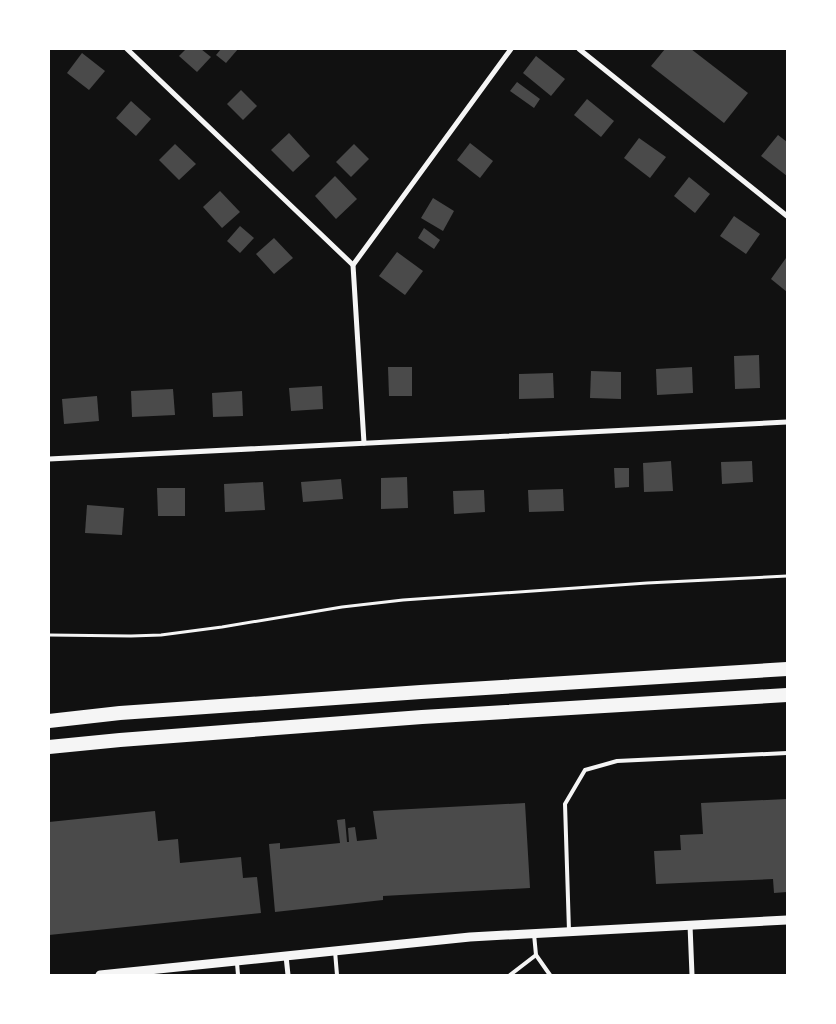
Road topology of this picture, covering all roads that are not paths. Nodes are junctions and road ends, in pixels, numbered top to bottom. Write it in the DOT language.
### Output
graph roads {
  1 [pos="127,49"];
  2 [pos="512,49"];
  3 [pos="579,49"];
  4 [pos="787,216"];
  5 [pos="353,265"];
  6 [pos="787,422"];
  7 [pos="364,442"];
  8 [pos="49,459"];
  9 [pos="787,669"];
  10 [pos="787,695"];
  11 [pos="49,721"];
  12 [pos="49,747"];
  13 [pos="787,753"];
  14 [pos="787,920"];
  15 [pos="690,925"];
  16 [pos="569,931"];
  17 [pos="534,934"];
  18 [pos="334,952"];
  19 [pos="536,955"];
  20 [pos="286,956"];
  21 [pos="237,961"];
  22 [pos="125,974"];
  23 [pos="100,975"];
  24 [pos="238,975"];
  25 [pos="288,975"];
  26 [pos="337,975"];
  27 [pos="510,975"];
  28 [pos="550,975"];
  29 [pos="692,975"];
  1 -- 5 [label="street"];
  2 -- 5 [label="street"];
  3 -- 4 [label="street"];
  5 -- 7 [label="street"];
  6 -- 7 [label="street"];
  7 -- 8 [label="street"];
  9 -- 11 [label="highway"];
  10 -- 12 [label="highway"];
  13 -- 16 [label="lane"];
  14 -- 15 [label="street"];
  15 -- 16 [label="street"];
  15 -- 29 [label="street"];
  16 -- 17 [label="street"];
  17 -- 18 [label="street"];
  17 -- 19 [label="lane"];
  18 -- 20 [label="street"];
  18 -- 26 [label="lane"];
  19 -- 27 [label="lane"];
  19 -- 28 [label="lane"];
  20 -- 21 [label="street"];
  20 -- 25 [label="street"];
  21 -- 22 [label="street"];
  21 -- 24 [label="lane"];
  22 -- 23 [label="street"];
}
